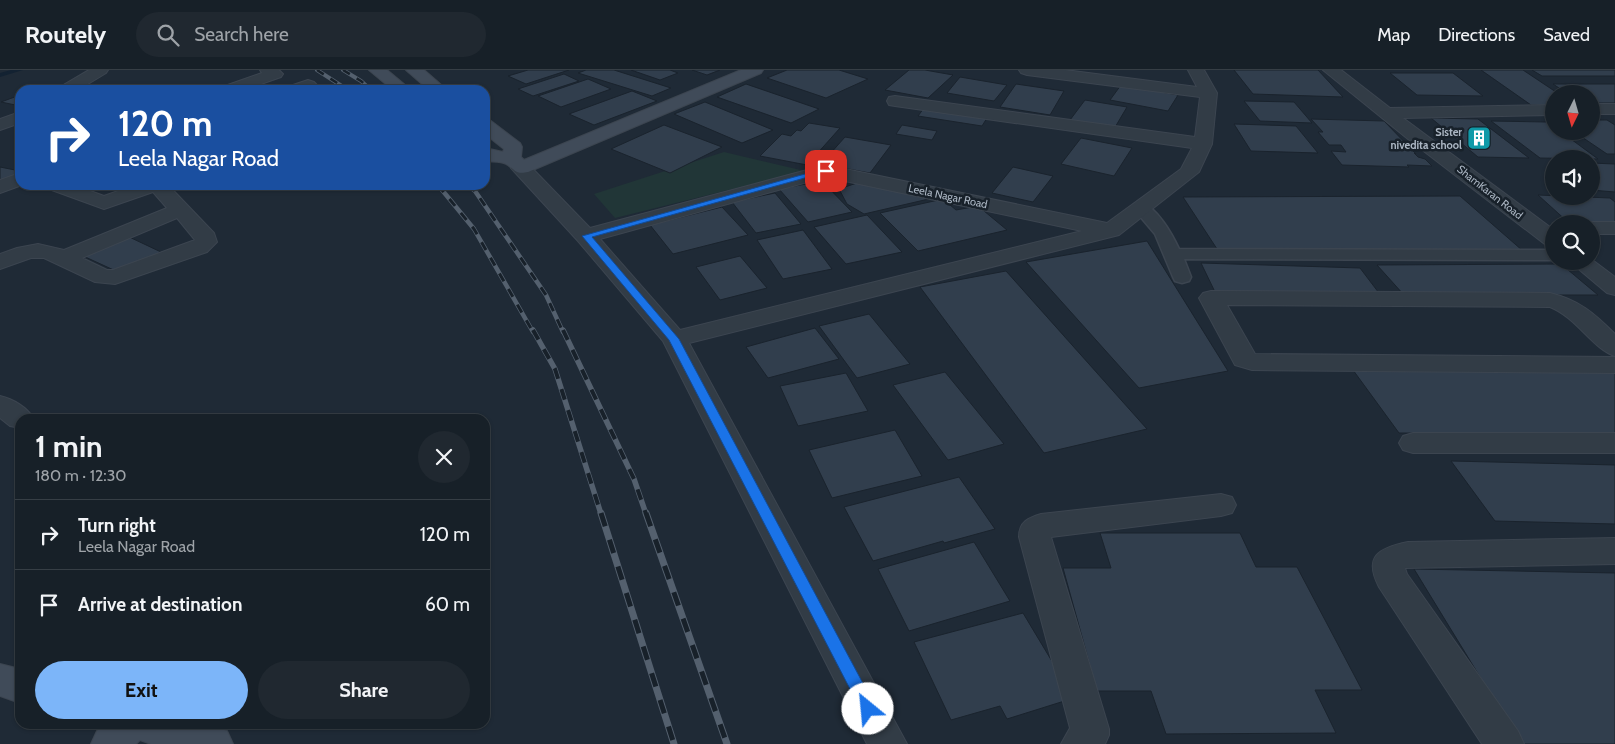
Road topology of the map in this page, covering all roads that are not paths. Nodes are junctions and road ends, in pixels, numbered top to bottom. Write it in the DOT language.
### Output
graph roads {
  1 [pos="100,70"];
  2 [pos="268,70"];
  3 [pos="377,70"];
  4 [pos="414,70"];
  5 [pos="755,70"];
  6 [pos="1027,70"];
  7 [pos="1196,70"];
  8 [pos="1332,70"];
  9 [pos="74,85"];
  10 [pos="243,85"];
  11 [pos="396,85"];
  12 [pos="433,85"];
  13 [pos="1209,93"];
  14 [pos="895,101"];
  15 [pos="1600,109"];
  16 [pos="1615,109"];
  17 [pos="1545,110"];
  18 [pos="1386,113"];
  19 [pos="15,119"];
  20 [pos="0,125"];
  21 [pos="490,129"];
  22 [pos="1203,144"];
  23 [pos="490,156"];
  24 [pos="516,163"];
  25 [pos="15,181"];
  26 [pos="0,187"];
  27 [pos="69,190"];
  28 [pos="139,190"];
  29 [pos="161,190"];
  30 [pos="1141,208"];
  31 [pos="179,210"];
  32 [pos="1544,227"];
  33 [pos="1600,228"];
  34 [pos="1615,228"];
  35 [pos="1112,230"];
  36 [pos="586,236"];
  37 [pos="1172,254"];
  38 [pos="1545,255"];
  39 [pos="64,258"];
  40 [pos="0,262"];
  41 [pos="1592,270"];
  42 [pos="1182,277"];
  43 [pos="1615,288"];
  44 [pos="674,339"];
  45 [pos="1615,348"];
  46 [pos="1615,365"];
  47 [pos="0,405"];
  48 [pos="15,416"];
  49 [pos="1414,443"];
  50 [pos="1615,444"];
  51 [pos="1221,504"];
  52 [pos="1615,551"];
  53 [pos="0,680"];
  54 [pos="15,684"];
  55 [pos="124,729"];
  56 [pos="161,729"];
  57 [pos="111,744"];
  58 [pos="213,744"];
  59 [pos="887,744"];
  60 [pos="1081,744"];
  61 [pos="1504,744"];
  1 -- 9 [label="street"];
  2 -- 10 [label="street"];
  3 -- 11 [label="street"];
  4 -- 12 [label="street"];
  5 -- 24 [label="street"];
  6 -- 13 [label="street"];
  7 -- 13 [label="street"];
  8 -- 18 [label="street, ShamKaran Road"];
  13 -- 22 [label="street"];
  14 -- 22 [label="street"];
  15 -- 16 [label="street"];
  17 -- 18 [label="street"];
  18 -- 32 [label="street, ShamKaran Road"];
  19 -- 20 [label="street"];
  21 -- 24 [label="street"];
  22 -- 30 [label="street"];
  23 -- 24 [label="street"];
  24 -- 36 [label="street"];
  25 -- 26 [label="street"];
  27 -- 28 [label="street"];
  29 -- 31 [label="street"];
  30 -- 35 [label="street"];
  30 -- 37 [label="lane"];
  31 -- 39 [label="street"];
  31 -- 39 [label="street"];
  33 -- 34 [label="street"];
  35 -- 36 [label="street, Leela Nagar Road"];
  35 -- 44 [label="street"];
  36 -- 44 [label="street"];
  37 -- 38 [label="lane"];
  37 -- 42 [label="lane"];
  39 -- 40 [label="street"];
  41 -- 43 [label="street"];
  44 -- 59 [label="street"];
  45 -- 46 [label="street"];
  47 -- 48 [label="street"];
  49 -- 50 [label="street"];
  51 -- 60 [label="street"];
  52 -- 61 [label="street"];
  53 -- 54 [label="street"];
  55 -- 57 [label="street"];
  56 -- 58 [label="street"];
}
